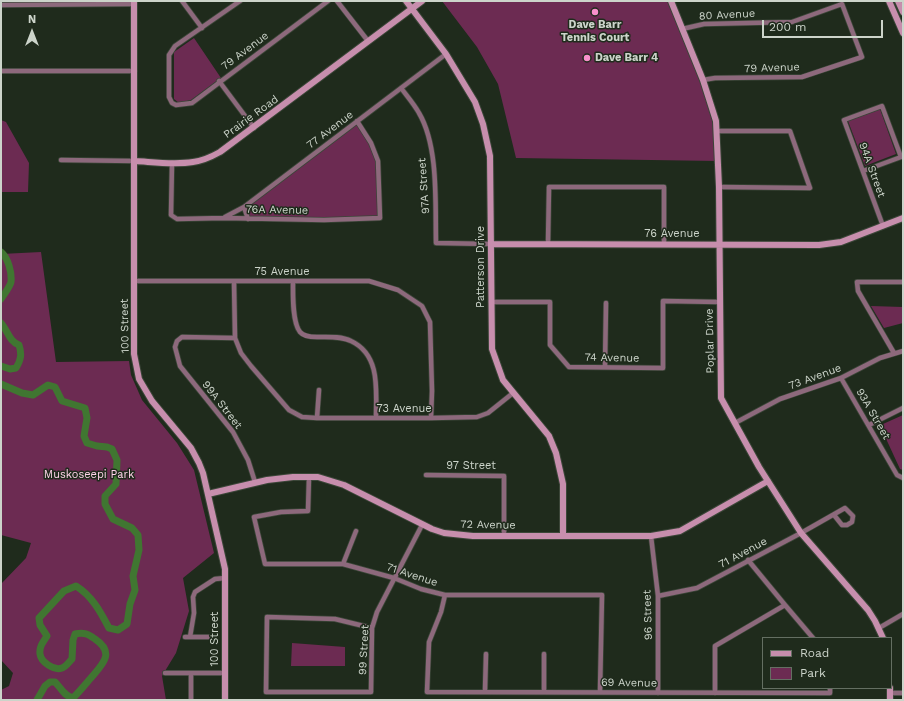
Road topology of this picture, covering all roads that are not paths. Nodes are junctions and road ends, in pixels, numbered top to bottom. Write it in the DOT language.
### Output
graph roads {
  1 [pos="182,1"];
  2 [pos="240,1"];
  3 [pos="328,1"];
  4 [pos="337,1"];
  5 [pos="406,1"];
  6 [pos="422,1"];
  7 [pos="672,1"];
  8 [pos="889,1"];
  9 [pos="898,1"];
  10 [pos="16,3"];
  11 [pos="134,3"];
  12 [pos="1,5"];
  13 [pos="412,8"];
  14 [pos="903,12"];
  15 [pos="202,28"];
  16 [pos="682,29"];
  17 [pos="903,33"];
  18 [pos="368,41"];
  19 [pos="446,54"];
  20 [pos="862,57"];
  21 [pos="1,71"];
  22 [pos="135,71"];
  23 [pos="703,80"];
  24 [pos="220,81"];
  25 [pos="401,88"];
  26 [pos="357,121"];
  27 [pos="254,128"];
  28 [pos="717,131"];
  29 [pos="60,160"];
  30 [pos="135,160"];
  31 [pos="172,163"];
  32 [pos="863,171"];
  33 [pos="719,187"];
  34 [pos="244,207"];
  35 [pos="224,218"];
  36 [pos="903,218"];
  37 [pos="248,219"];
  38 [pos="883,226"];
  39 [pos="436,243"];
  40 [pos="491,244"];
  41 [pos="548,244"];
  42 [pos="664,244"];
  43 [pos="719,244"];
  44 [pos="234,280"];
  45 [pos="134,281"];
  46 [pos="293,281"];
  47 [pos="903,282"];
  48 [pos="491,302"];
  49 [pos="606,302"];
  50 [pos="719,302"];
  51 [pos="235,338"];
  52 [pos="903,351"];
  53 [pos="894,353"];
  54 [pos="606,367"];
  55 [pos="841,378"];
  56 [pos="319,390"];
  57 [pos="513,393"];
  58 [pos="903,408"];
  59 [pos="317,418"];
  60 [pos="376,418"];
  61 [pos="431,418"];
  62 [pos="736,423"];
  63 [pos="869,425"];
  64 [pos="426,475"];
  65 [pos="309,477"];
  66 [pos="903,478"];
  67 [pos="768,481"];
  68 [pos="255,482"];
  69 [pos="208,494"];
  70 [pos="834,516"];
  71 [pos="422,525"];
  72 [pos="356,531"];
  73 [pos="801,533"];
  74 [pos="504,536"];
  75 [pos="563,536"];
  76 [pos="651,536"];
  77 [pos="748,560"];
  78 [pos="343,564"];
  79 [pos="225,578"];
  80 [pos="394,578"];
  81 [pos="445,595"];
  82 [pos="658,596"];
  83 [pos="785,605"];
  84 [pos="903,614"];
  85 [pos="372,628"];
  86 [pos="879,628"];
  87 [pos="210,637"];
  88 [pos="812,637"];
  89 [pos="883,637"];
  90 [pos="486,654"];
  91 [pos="544,654"];
  92 [pos="165,673"];
  93 [pos="191,673"];
  94 [pos="225,673"];
  95 [pos="773,690"];
  96 [pos="830,690"];
  97 [pos="890,690"];
  98 [pos="485,691"];
  99 [pos="544,692"];
  100 [pos="600,692"];
  101 [pos="658,693"];
  102 [pos="715,693"];
  103 [pos="903,693"];
  104 [pos="191,700"];
  105 [pos="225,700"];
  106 [pos="890,700"];
  1 -- 15 [label="street"];
  2 -- 15 [label="street"];
  3 -- 24 [label="street, 79 Avenue"];
  4 -- 18 [label="street"];
  5 -- 13 [label="street, Patterson Drive"];
  6 -- 13 [label="street, Prairie Road"];
  7 -- 16 [label="street, Poplar Drive"];
  8 -- 17 [label="street"];
  9 -- 14 [label="street"];
  10 -- 11 [label="street"];
  10 -- 12 [label="street"];
  11 -- 22 [label="street, 100 Street"];
  13 -- 18 [label="street, Prairie Road"];
  13 -- 19 [label="street, Patterson Drive"];
  15 -- 24 [label="street, 79 Avenue"];
  16 -- 20 [label="street, 80 Avenue"];
  16 -- 23 [label="street, Poplar Drive"];
  18 -- 27 [label="street, Prairie Road"];
  19 -- 25 [label="street, 77 Avenue"];
  19 -- 40 [label="street, Patterson Drive"];
  20 -- 23 [label="street, 79 Avenue"];
  21 -- 22 [label="street"];
  22 -- 30 [label="street, 100 Street"];
  23 -- 28 [label="street, Poplar Drive"];
  24 -- 27 [label="street"];
  25 -- 26 [label="street, 77 Avenue"];
  25 -- 39 [label="street, 97A Street"];
  26 -- 34 [label="street, 77 Avenue"];
  26 -- 37 [label="street, 76A Avenue"];
  27 -- 31 [label="street, Prairie Road"];
  28 -- 33 [label="street, Poplar Drive"];
  28 -- 33 [label="street"];
  29 -- 30 [label="street, Prairie Road"];
  30 -- 31 [label="street, Prairie Road"];
  30 -- 45 [label="street, 100 Street"];
  31 -- 35 [label="street, 76A Avenue"];
  32 -- 32 [label="street, 94A Street"];
  32 -- 38 [label="street, 94A Street"];
  33 -- 43 [label="street, Poplar Drive"];
  34 -- 35 [label="street, 77 Avenue"];
  34 -- 37 [label="street"];
  35 -- 37 [label="street, 76A Avenue"];
  36 -- 38 [label="street, 76 Avenue"];
  38 -- 43 [label="street, 76 Avenue"];
  39 -- 40 [label="street, 76 Avenue"];
  40 -- 41 [label="street, 76 Avenue"];
  40 -- 48 [label="street, Patterson Drive"];
  41 -- 42 [label="street, 76 Avenue"];
  41 -- 42 [label="street"];
  42 -- 43 [label="street, 76 Avenue"];
  43 -- 50 [label="street, Poplar Drive"];
  44 -- 45 [label="street, 75 Avenue"];
  44 -- 46 [label="street, 75 Avenue"];
  44 -- 51 [label="street"];
  45 -- 69 [label="street, 100 Street"];
  46 -- 60 [label="street"];
  46 -- 61 [label="street, 75 Avenue"];
  47 -- 53 [label="street"];
  48 -- 54 [label="street, 74 Avenue"];
  48 -- 57 [label="street, Patterson Drive"];
  49 -- 54 [label="street"];
  50 -- 54 [label="street, 74 Avenue"];
  50 -- 62 [label="street, Poplar Drive"];
  51 -- 59 [label="street, 73 Avenue"];
  51 -- 68 [label="street, 99A Street"];
  52 -- 53 [label="street, 73 Avenue"];
  53 -- 55 [label="street, 73 Avenue"];
  55 -- 62 [label="street, 73 Avenue"];
  55 -- 63 [label="street, 93A Street"];
  56 -- 59 [label="street"];
  57 -- 61 [label="street, 73 Avenue"];
  57 -- 75 [label="street, Patterson Drive"];
  58 -- 63 [label="street"];
  59 -- 60 [label="street, 73 Avenue"];
  60 -- 61 [label="street, 73 Avenue"];
  62 -- 67 [label="street, Poplar Drive"];
  63 -- 66 [label="street, 93A Street"];
  64 -- 74 [label="street, 97 Street"];
  65 -- 68 [label="street, 72 Avenue"];
  65 -- 71 [label="street, 72 Avenue"];
  65 -- 78 [label="street, 71 Avenue"];
  67 -- 73 [label="street, Poplar Drive"];
  67 -- 76 [label="street, 72 Avenue"];
  68 -- 69 [label="street, 72 Avenue"];
  69 -- 79 [label="street, 100 Street"];
  70 -- 73 [label="street, 71 Avenue"];
  71 -- 74 [label="street, 72 Avenue"];
  71 -- 80 [label="street, 99 Street"];
  72 -- 78 [label="street"];
  73 -- 77 [label="street, 71 Avenue"];
  73 -- 86 [label="street, Poplar Drive"];
  74 -- 75 [label="street, 72 Avenue"];
  75 -- 76 [label="street, 72 Avenue"];
  76 -- 82 [label="street, 96 Street"];
  77 -- 82 [label="street, 71 Avenue"];
  77 -- 83 [label="street"];
  78 -- 80 [label="street, 71 Avenue"];
  79 -- 87 [label="street"];
  79 -- 94 [label="street, 100 Street"];
  80 -- 81 [label="street, 71 Avenue"];
  80 -- 85 [label="street, 99 Street"];
  81 -- 98 [label="street, 69 Avenue"];
  81 -- 100 [label="street, 71 Avenue"];
  82 -- 101 [label="street, 96 Street"];
  83 -- 88 [label="street"];
  83 -- 102 [label="street"];
  84 -- 86 [label="street"];
  85 -- 85 [label="street, 99 Street"];
  86 -- 89 [label="street, Poplar Drive"];
  90 -- 98 [label="street"];
  91 -- 99 [label="street"];
  92 -- 93 [label="street"];
  93 -- 94 [label="street"];
  93 -- 104 [label="street"];
  94 -- 105 [label="street, 100 Street"];
  95 -- 96 [label="street, 69 Avenue"];
  95 -- 102 [label="street, 69 Avenue"];
  97 -- 103 [label="street"];
  97 -- 106 [label="street"];
  98 -- 99 [label="street, 69 Avenue"];
  99 -- 100 [label="street, 69 Avenue"];
  100 -- 101 [label="street, 69 Avenue"];
  101 -- 102 [label="street, 69 Avenue"];
}
